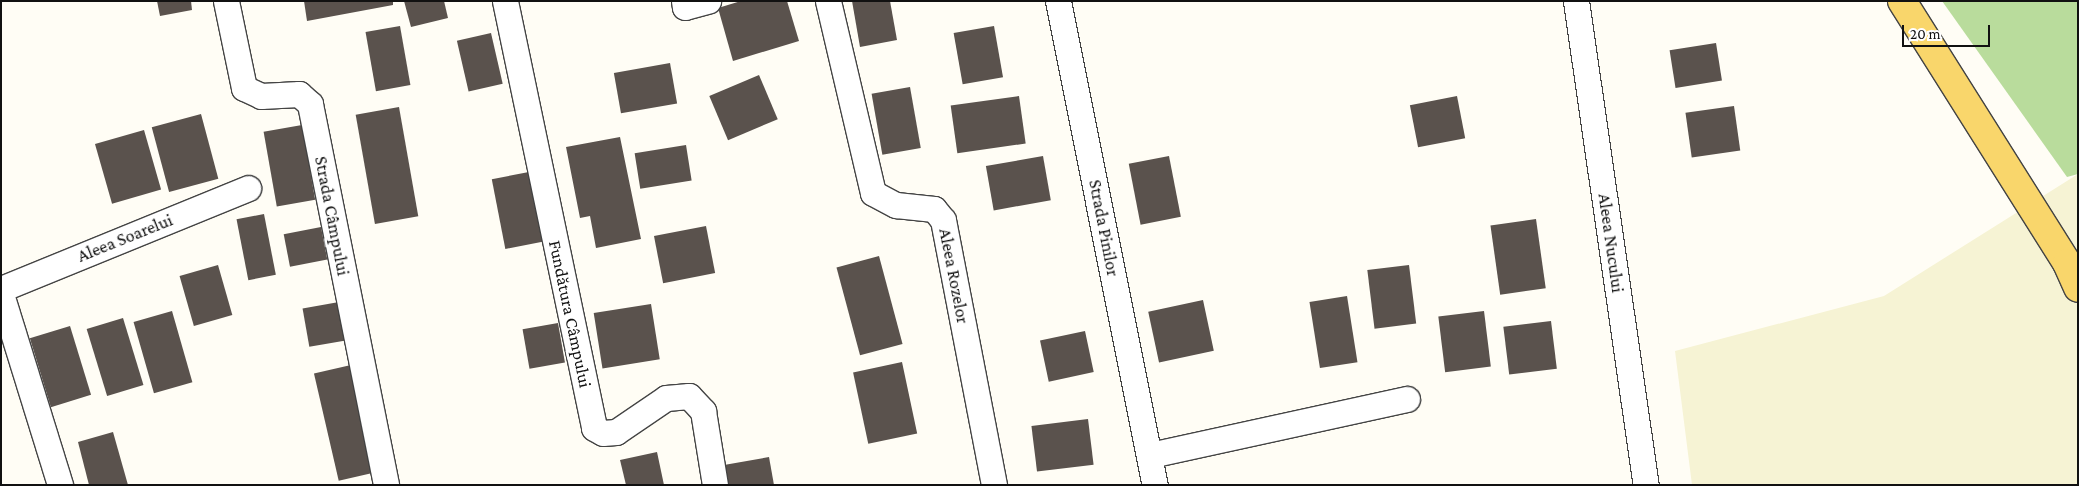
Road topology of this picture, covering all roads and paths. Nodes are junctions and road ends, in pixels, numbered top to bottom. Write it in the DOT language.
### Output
graph roads {
  1 [pos="226,1"];
  2 [pos="505,1"];
  3 [pos="684,1"];
  4 [pos="708,1"];
  5 [pos="828,1"];
  6 [pos="1058,1"];
  7 [pos="1576,1"];
  8 [pos="1902,1"];
  9 [pos="248,188"];
  10 [pos="2078,288"];
  11 [pos="1,289"];
  12 [pos="1,294"];
  13 [pos="1407,399"];
  14 [pos="1150,455"];
  15 [pos="60,485"];
  16 [pos="386,485"];
  17 [pos="716,485"];
  18 [pos="994,485"];
  19 [pos="1155,485"];
  20 [pos="1646,485"];
  1 -- 16 [label="street, Strada Câmpului"];
  2 -- 17 [label="street, Fundătura Câmpului"];
  3 -- 4 [label="street"];
  5 -- 18 [label="street, Aleea Rozelor"];
  6 -- 14 [label="street, Strada Pinilor"];
  7 -- 20 [label="street, Aleea Nucului"];
  8 -- 10 [label="main road"];
  9 -- 11 [label="street, Aleea Soarelui"];
  12 -- 15 [label="street"];
  13 -- 14 [label="street"];
  14 -- 19 [label="street, Strada Pinilor"];
}
